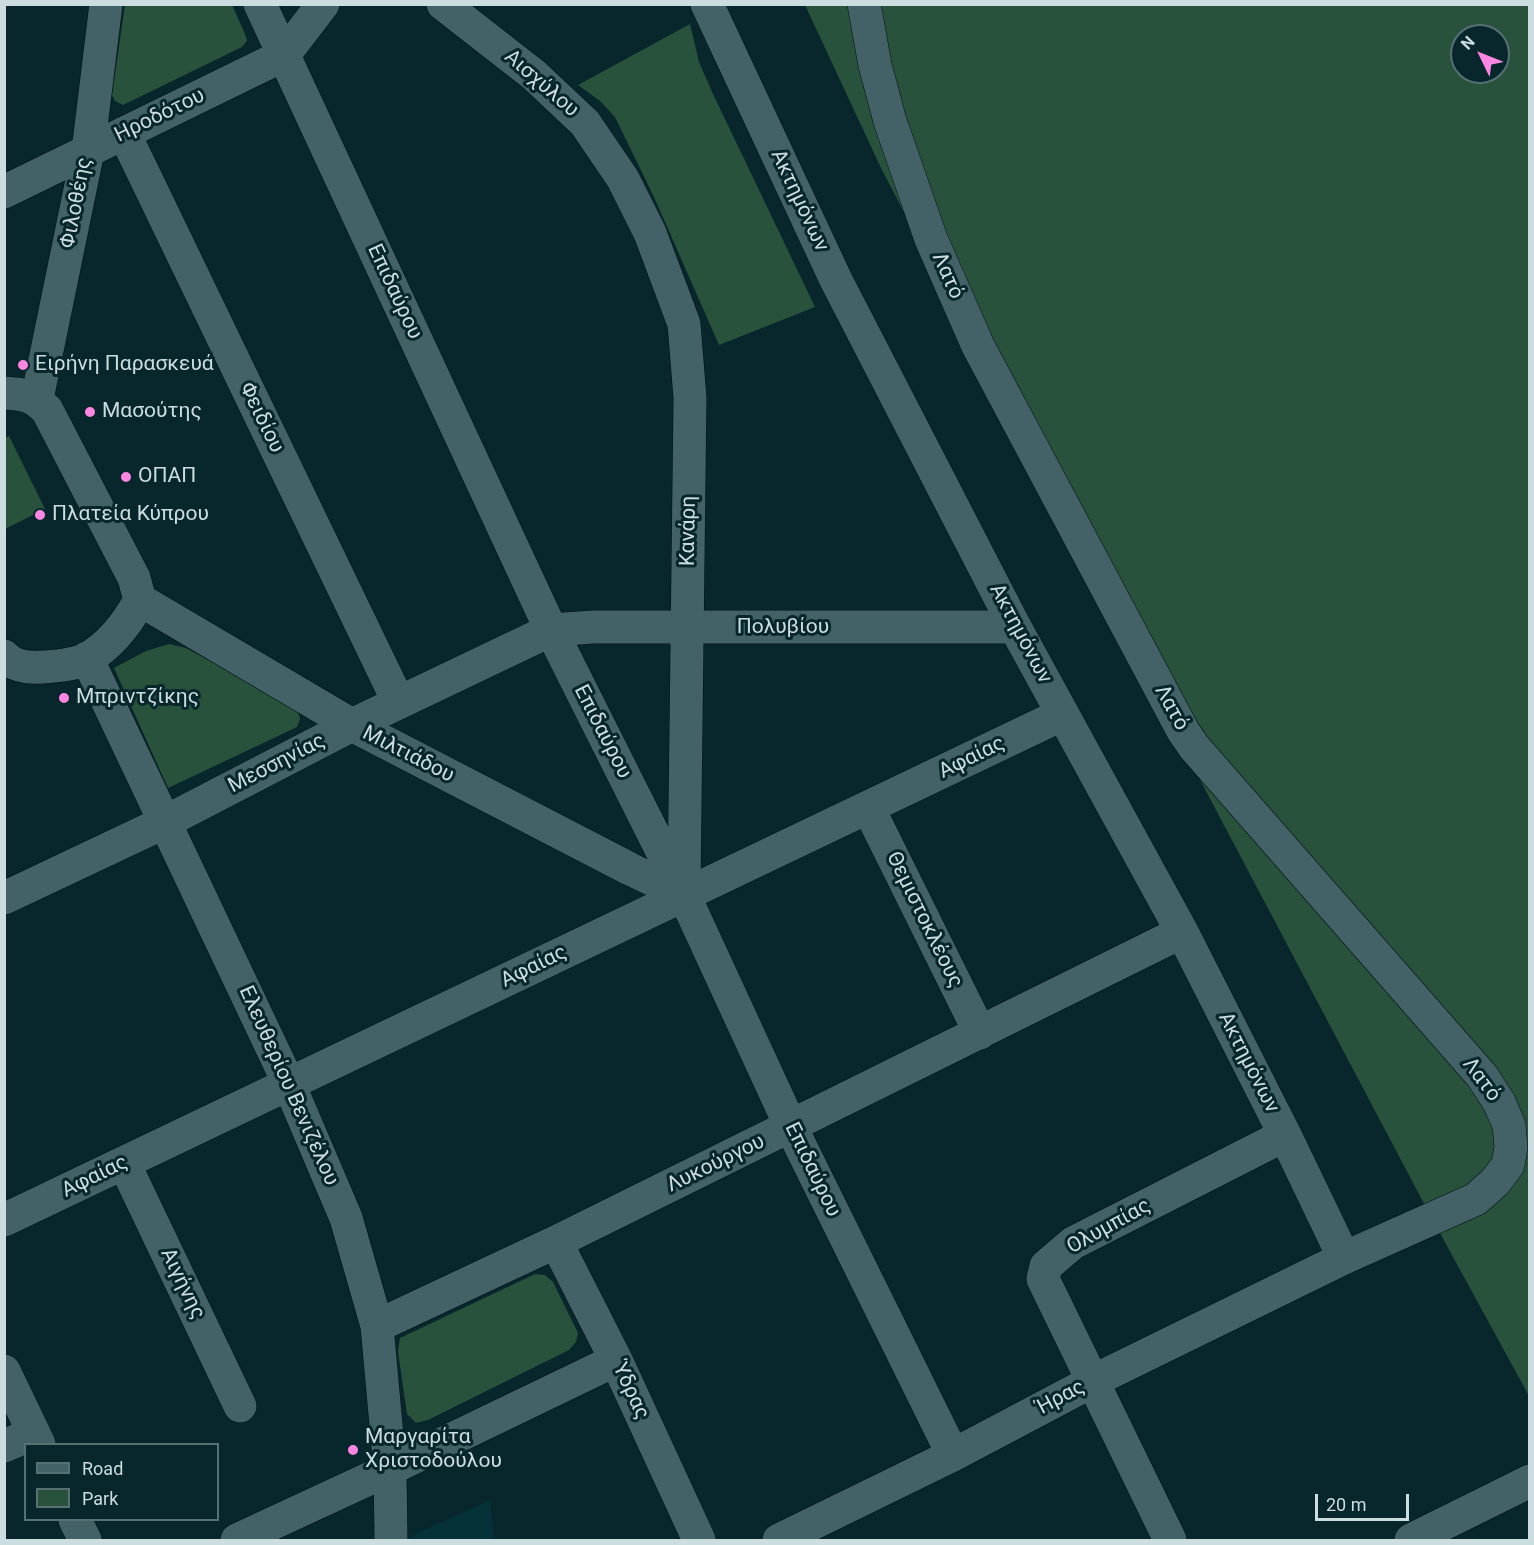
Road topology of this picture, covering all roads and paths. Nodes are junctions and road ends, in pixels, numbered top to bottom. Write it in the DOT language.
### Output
graph roads {
  1 [pos="106,4"];
  2 [pos="260,4"];
  3 [pos="323,4"];
  4 [pos="443,4"];
  5 [pos="707,4"];
  6 [pos="864,4"];
  7 [pos="284,55"];
  8 [pos="124,133"];
  9 [pos="88,151"];
  10 [pos="623,179"];
  11 [pos="4,192"];
  12 [pos="4,393"];
  13 [pos="37,399"];
  14 [pos="140,600"];
  15 [pos="1015,627"];
  16 [pos="688,628"];
  17 [pos="551,630"];
  18 [pos="4,656"];
  19 [pos="87,658"];
  20 [pos="399,703"];
  21 [pos="1063,714"];
  22 [pos="352,725"];
  23 [pos="868,807"];
  24 [pos="165,822"];
  25 [pos="684,895"];
  26 [pos="4,898"];
  27 [pos="1182,932"];
  28 [pos="981,1033"];
  29 [pos="289,1084"];
  30 [pos="791,1127"];
  31 [pos="1285,1135"];
  32 [pos="124,1163"];
  33 [pos="4,1220"];
  34 [pos="556,1242"];
  35 [pos="1344,1258"];
  36 [pos="377,1326"];
  37 [pos="616,1360"];
  38 [pos="4,1371"];
  39 [pos="1093,1381"];
  40 [pos="240,1406"];
  41 [pos="37,1439"];
  42 [pos="4,1446"];
  43 [pos="953,1455"];
  44 [pos="390,1469"];
  45 [pos="1530,1481"];
  46 [pos="76,1521"];
  47 [pos="85,1540"];
  48 [pos="237,1540"];
  49 [pos="391,1540"];
  50 [pos="699,1540"];
  51 [pos="778,1540"];
  52 [pos="1170,1540"];
  53 [pos="1411,1540"];
  1 -- 9 [label="street, Φιλοθέης"];
  2 -- 7 [label="street, Επιδαύρου"];
  3 -- 7 [label="street"];
  4 -- 10 [label="street, Αισχύλου"];
  5 -- 15 [label="street, Ακτημόνων"];
  6 -- 35 [label="street, Λατό"];
  7 -- 8 [label="street, Ηροδότου"];
  7 -- 17 [label="street, Επιδαύρου"];
  8 -- 9 [label="street, Ηροδότου"];
  8 -- 20 [label="street, Φειδίου"];
  9 -- 11 [label="street, Ηροδότου"];
  9 -- 13 [label="street, Φιλοθέης"];
  10 -- 16 [label="street, Κανάρη"];
  12 -- 13 [label="street"];
  13 -- 14 [label="street"];
  14 -- 19 [label="street"];
  14 -- 22 [label="street, Μιλτιάδου"];
  15 -- 16 [label="street, Πολυβίου"];
  15 -- 21 [label="street, Ακτημόνων"];
  16 -- 17 [label="street, Πολυβίου"];
  16 -- 25 [label="street, Κανάρη"];
  17 -- 20 [label="street, Μεσσηνίας"];
  17 -- 25 [label="street, Επιδαύρου"];
  18 -- 19 [label="street"];
  19 -- 24 [label="street, Ελευθερίου Βενιζέλου"];
  20 -- 22 [label="street, Μεσσηνίας"];
  21 -- 23 [label="street, Αφαίας"];
  21 -- 27 [label="street, Ακτημόνων"];
  22 -- 24 [label="street, Μεσσηνίας"];
  22 -- 25 [label="street, Μιλτιάδου"];
  23 -- 25 [label="street, Αφαίας"];
  23 -- 28 [label="street, Θεμιστοκλέους"];
  24 -- 26 [label="street, Μεσσηνίας"];
  24 -- 29 [label="street, Ελευθερίου Βενιζέλου"];
  25 -- 29 [label="street, Αφαίας"];
  25 -- 30 [label="street, Επιδαύρου"];
  27 -- 28 [label="street, Λυκούργου"];
  27 -- 31 [label="street, Ακτημόνων"];
  28 -- 30 [label="street, Λυκούργου"];
  29 -- 32 [label="street, Αφαίας"];
  29 -- 36 [label="street, Ελευθερίου Βενιζέλου"];
  30 -- 34 [label="street, Λυκούργου"];
  30 -- 43 [label="street, Επιδαύρου"];
  31 -- 35 [label="street, Ακτημόνων"];
  31 -- 39 [label="street, Ολυμπίας"];
  32 -- 33 [label="street, Αφαίας"];
  32 -- 40 [label="street, Αιγήνης"];
  34 -- 36 [label="street, Λυκούργου"];
  34 -- 37 [label="street, Ύδρας"];
  35 -- 39 [label="street, Ήρας"];
  36 -- 44 [label="street, Ελευθερίου Βενιζέλου"];
  37 -- 44 [label="street"];
  37 -- 50 [label="street, Ύδρας"];
  38 -- 41 [label="street"];
  39 -- 43 [label="street, Ήρας"];
  39 -- 52 [label="street, Ολυμπίας"];
  41 -- 42 [label="street"];
  43 -- 51 [label="street, Ήρας"];
  44 -- 48 [label="street"];
  44 -- 49 [label="street, Ελευθερίου Βενιζέλου"];
  45 -- 53 [label="street"];
  46 -- 47 [label="street"];
}
